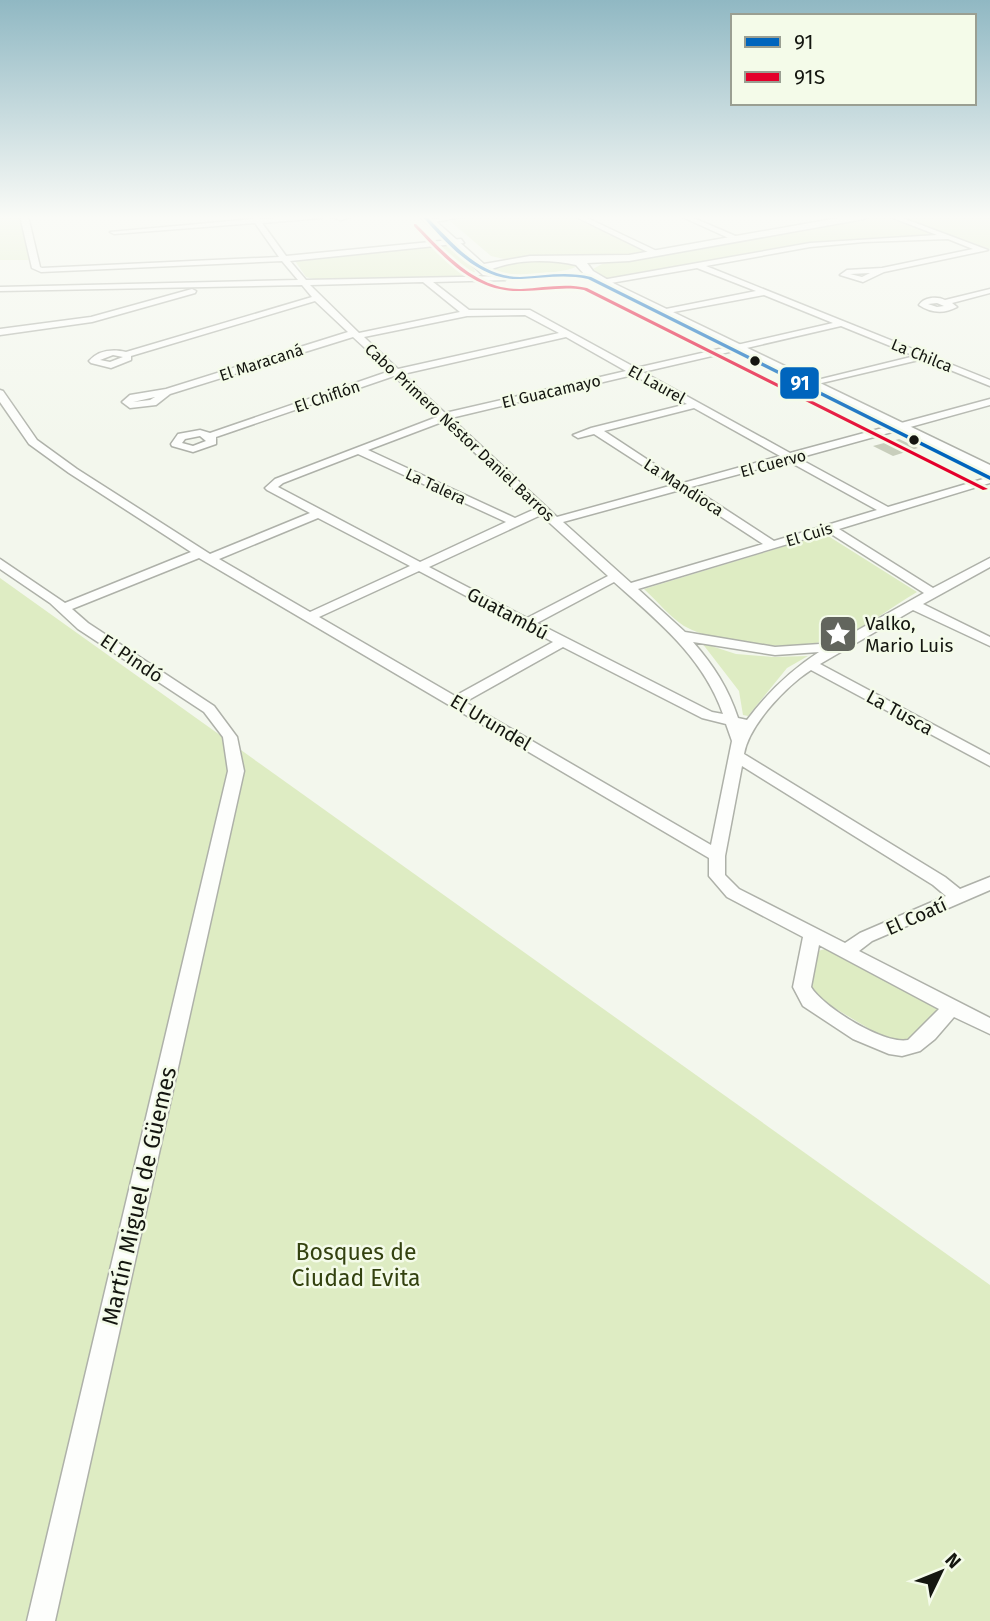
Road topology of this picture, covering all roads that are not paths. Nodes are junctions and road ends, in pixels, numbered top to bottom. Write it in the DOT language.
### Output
graph roads {
  1 [pos="196,292"];
  2 [pos="311,292"];
  3 [pos="440,292"];
  4 [pos="617,292"];
  5 [pos="625,292"];
  6 [pos="765,292"];
  7 [pos="988,292"];
  8 [pos="317,298"];
  9 [pos="948,302"];
  10 [pos="666,312"];
  11 [pos="467,313"];
  12 [pos="842,323"];
  13 [pos="0,332"];
  14 [pos="356,334"];
  15 [pos="569,334"];
  16 [pos="731,348"];
  17 [pos="126,355"];
  18 [pos="925,356"];
  19 [pos="635,371"];
  20 [pos="397,372"];
  21 [pos="990,383"];
  22 [pos="812,384"];
  23 [pos="167,392"];
  24 [pos="0,393"];
  25 [pos="990,402"];
  26 [pos="696,405"];
  27 [pos="445,417"];
  28 [pos="895,428"];
  29 [pos="596,430"];
  30 [pos="578,435"];
  31 [pos="210,436"];
  32 [pos="358,450"];
  33 [pos="792,458"];
  34 [pos="990,471"];
  35 [pos="990,479"];
  36 [pos="684,487"];
  37 [pos="271,488"];
  38 [pos="542,510"];
  39 [pos="887,511"];
  40 [pos="317,514"];
  41 [pos="555,521"];
  42 [pos="515,522"];
  43 [pos="829,528"];
  44 [pos="772,545"];
  45 [pos="205,555"];
  46 [pos="990,562"];
  47 [pos="0,563"];
  48 [pos="419,566"];
  49 [pos="615,576"];
  50 [pos="629,588"];
  51 [pos="934,594"];
  52 [pos="914,605"];
  53 [pos="64,608"];
  54 [pos="310,617"];
  55 [pos="527,623"];
  56 [pos="681,635"];
  57 [pos="562,642"];
  58 [pos="845,642"];
  59 [pos="990,642"];
  60 [pos="811,664"];
  61 [pos="456,701"];
  62 [pos="734,722"];
  63 [pos="750,725"];
  64 [pos="737,748"];
  65 [pos="990,761"];
  66 [pos="236,771"];
  67 [pos="717,856"];
  68 [pos="990,883"];
  69 [pos="958,897"];
  70 [pos="812,935"];
  71 [pos="845,952"];
  72 [pos="952,1007"];
  73 [pos="990,1027"];
  74 [pos="41,1621"];
  1 -- 13 [label="street"];
  2 -- 8 [label="street, Cabo Primero Néstor Daniel Barros"];
  3 -- 11 [label="street"];
  4 -- 16 [label="main road"];
  5 -- 10 [label="main road"];
  6 -- 10 [label="street"];
  6 -- 12 [label="street, La Chilca"];
  7 -- 9 [label="street"];
  8 -- 14 [label="street, Cabo Primero Néstor Daniel Barros"];
  8 -- 17 [label="street"];
  10 -- 16 [label="main road"];
  11 -- 14 [label="street, El Maracaná"];
  11 -- 15 [label="street, El Laurel"];
  12 -- 16 [label="street, El Guacamayo"];
  12 -- 18 [label="street, La Chilca"];
  14 -- 20 [label="street, Cabo Primero Néstor Daniel Barros"];
  14 -- 23 [label="street, El Maracaná"];
  15 -- 19 [label="street, El Laurel"];
  15 -- 20 [label="street, El Chiflón"];
  16 -- 19 [label="street, El Guacamayo"];
  16 -- 22 [label="main road"];
  16 -- 28 [label="main road"];
  18 -- 21 [label="street, La Chilca"];
  18 -- 22 [label="street"];
  19 -- 26 [label="street, El Laurel"];
  19 -- 27 [label="street, El Guacamayo"];
  20 -- 27 [label="street, Cabo Primero Néstor Daniel Barros"];
  20 -- 31 [label="street, El Chiflón"];
  22 -- 28 [label="main road"];
  24 -- 45 [label="street, El Urundel"];
  25 -- 28 [label="street, El Cuervo"];
  26 -- 29 [label="street"];
  26 -- 33 [label="street, El Laurel"];
  27 -- 32 [label="street, El Guacamayo"];
  27 -- 38 [label="street, Cabo Primero Néstor Daniel Barros"];
  28 -- 33 [label="street, El Cuervo"];
  28 -- 34 [label="main road"];
  28 -- 35 [label="main road"];
  29 -- 30 [label="street"];
  29 -- 36 [label="street, La Mandioca"];
  32 -- 37 [label="street, El Guacamayo"];
  32 -- 42 [label="street, La Talera"];
  33 -- 36 [label="street, El Cuervo"];
  33 -- 39 [label="street, El Laurel"];
  35 -- 39 [label="street, El Cuis"];
  36 -- 41 [label="street, El Cuervo"];
  36 -- 44 [label="street, La Mandioca"];
  37 -- 40 [label="street, Guatambú"];
  38 -- 41 [label="street, Cabo Primero Néstor Daniel Barros"];
  38 -- 42 [label="street"];
  39 -- 43 [label="street, El Cuis"];
  40 -- 45 [label="street"];
  40 -- 48 [label="street, Guatambú"];
  41 -- 49 [label="street, Cabo Primero Néstor Daniel Barros"];
  42 -- 48 [label="street"];
  43 -- 44 [label="street, El Cuis"];
  43 -- 51 [label="street"];
  44 -- 50 [label="street, El Cuis"];
  45 -- 53 [label="street"];
  45 -- 54 [label="street, El Urundel"];
  46 -- 51 [label="street"];
  47 -- 53 [label="street, El Pindó"];
  48 -- 54 [label="street"];
  48 -- 55 [label="street, Guatambú"];
  49 -- 50 [label="street, Cabo Primero Néstor Daniel Barros"];
  49 -- 55 [label="street"];
  50 -- 56 [label="street, Cabo Primero Néstor Daniel Barros"];
  51 -- 52 [label="street"];
  52 -- 58 [label="street"];
  52 -- 59 [label="street"];
  53 -- 66 [label="street, El Pindó"];
  54 -- 61 [label="street, El Urundel"];
  55 -- 57 [label="street, Guatambú"];
  56 -- 58 [label="street"];
  56 -- 62 [label="street, Cabo Primero Néstor Daniel Barros"];
  57 -- 61 [label="street"];
  57 -- 62 [label="street, Guatambú"];
  58 -- 60 [label="street"];
  60 -- 63 [label="street"];
  60 -- 65 [label="street, La Tusca"];
  61 -- 67 [label="street, El Urundel"];
  62 -- 63 [label="street, Guatambú"];
  62 -- 64 [label="street, Cabo Primero Néstor Daniel Barros"];
  63 -- 64 [label="street"];
  64 -- 67 [label="street"];
  64 -- 69 [label="street"];
  66 -- 74 [label="street, Martín Miguel de Güemes"];
  67 -- 70 [label="street"];
  68 -- 69 [label="street, El Coatí"];
  69 -- 71 [label="street, El Coatí"];
  70 -- 71 [label="street"];
  70 -- 72 [label="street"];
  71 -- 72 [label="street"];
  72 -- 73 [label="street"];
}
